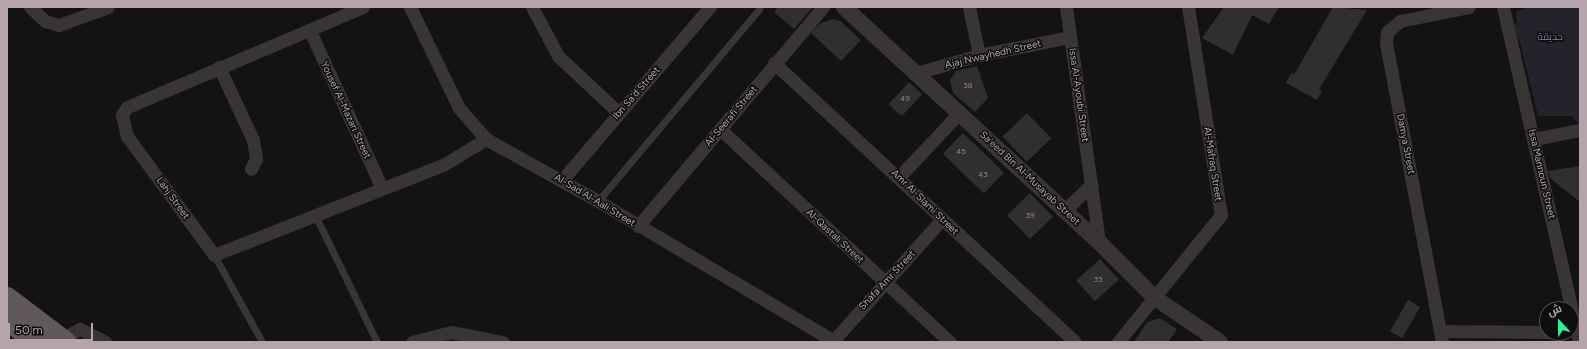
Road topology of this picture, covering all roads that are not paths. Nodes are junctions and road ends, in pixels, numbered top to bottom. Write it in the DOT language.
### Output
graph roads {
  1 [pos="30,7"];
  2 [pos="108,7"];
  3 [pos="363,7"];
  4 [pos="410,7"];
  5 [pos="532,7"];
  6 [pos="710,7"];
  7 [pos="823,7"];
  8 [pos="844,7"];
  9 [pos="970,7"];
  10 [pos="1066,7"];
  11 [pos="1188,7"];
  12 [pos="1469,7"];
  13 [pos="1503,7"];
  14 [pos="759,9"];
  15 [pos="310,31"];
  16 [pos="1070,36"];
  17 [pos="979,55"];
  18 [pos="774,63"];
  19 [pos="219,67"];
  20 [pos="916,74"];
  21 [pos="960,112"];
  22 [pos="618,113"];
  23 [pos="720,129"];
  24 [pos="1580,130"];
  25 [pos="486,139"];
  26 [pos="1534,139"];
  27 [pos="251,169"];
  28 [pos="899,176"];
  29 [pos="562,180"];
  30 [pos="1092,184"];
  31 [pos="382,188"];
  32 [pos="598,201"];
  33 [pos="1065,210"];
  34 [pos="315,215"];
  35 [pos="941,220"];
  36 [pos="638,226"];
  37 [pos="1099,242"];
  38 [pos="214,255"];
  39 [pos="885,283"];
  40 [pos="7,298"];
  41 [pos="1154,298"];
  42 [pos="1569,301"];
  43 [pos="7,319"];
  44 [pos="1539,332"];
  45 [pos="1441,336"];
  46 [pos="62,340"];
  47 [pos="36,342"];
  48 [pos="105,342"];
  49 [pos="262,342"];
  50 [pos="377,342"];
  51 [pos="412,342"];
  52 [pos="504,342"];
  53 [pos="834,342"];
  54 [pos="950,342"];
  55 [pos="1075,342"];
  56 [pos="1118,342"];
  57 [pos="1220,342"];
  1 -- 2 [label="street"];
  3 -- 15 [label="street, Lahj Street"];
  4 -- 25 [label="street, Al-Sad Al-Aali Street"];
  5 -- 22 [label="street"];
  6 -- 22 [label="street, Ibn Sa'd Street"];
  7 -- 18 [label="street, Al-Seerafi Street"];
  8 -- 20 [label="street, Sa'eed Bin Al-Musayab Street"];
  9 -- 17 [label="street"];
  10 -- 16 [label="street, Issa Al-Ayoubi Street"];
  11 -- 41 [label="street, Al-Mafraq Street"];
  12 -- 45 [label="street, Damya Street"];
  13 -- 26 [label="street, Issa Mannoun Street"];
  14 -- 32 [label="lane"];
  15 -- 19 [label="street, Lahj Street"];
  15 -- 31 [label="street, Yousef Al-Mazari Street"];
  16 -- 17 [label="street, Ajaj Nwayhedh Street"];
  16 -- 30 [label="street, Issa Al-Ayoubi Street"];
  17 -- 20 [label="street, Ajaj Nwayhedh Street"];
  18 -- 23 [label="street, Al-Seerafi Street"];
  18 -- 28 [label="street, Amr Al-Slami Street"];
  19 -- 27 [label="street"];
  19 -- 38 [label="street, Lahj Street"];
  20 -- 21 [label="street, Sa'eed Bin Al-Musayab Street"];
  21 -- 28 [label="street"];
  21 -- 33 [label="street, Sa'eed Bin Al-Musayab Street"];
  22 -- 29 [label="street, Ibn Sa'd Street"];
  23 -- 36 [label="street, Al-Seerafi Street"];
  23 -- 39 [label="street, Al-Qastali Street"];
  24 -- 26 [label="street"];
  25 -- 29 [label="street, Al-Sad Al-Aali Street"];
  25 -- 31 [label="street"];
  26 -- 42 [label="street, Issa Mannoun Street"];
  28 -- 35 [label="street, Amr Al-Slami Street"];
  29 -- 32 [label="street, Al-Sad Al-Aali Street"];
  30 -- 33 [label="street"];
  30 -- 37 [label="street, Issa Al-Ayoubi Street"];
  31 -- 34 [label="street"];
  32 -- 36 [label="street, Al-Sad Al-Aali Street"];
  33 -- 37 [label="street, Sa'eed Bin Al-Musayab Street"];
  34 -- 38 [label="street"];
  34 -- 50 [label="lane"];
  35 -- 39 [label="street, Shafa Amr Street"];
  35 -- 55 [label="street, Amr Al-Slami Street"];
  36 -- 53 [label="street, Al-Sad Al-Aali Street"];
  37 -- 41 [label="street, Sa'eed Bin Al-Musayab Street"];
  38 -- 49 [label="lane"];
  39 -- 53 [label="street, Shafa Amr Street"];
  39 -- 54 [label="street, Al-Qastali Street"];
  40 -- 46 [label="highway"];
  41 -- 56 [label="street, Al-Mafraq Street"];
  41 -- 57 [label="street, Sa'eed Bin Al-Musayab Street"];
  43 -- 47 [label="highway"];
  44 -- 45 [label="street"];
  46 -- 48 [label="street"];
  51 -- 52 [label="street"];
}
